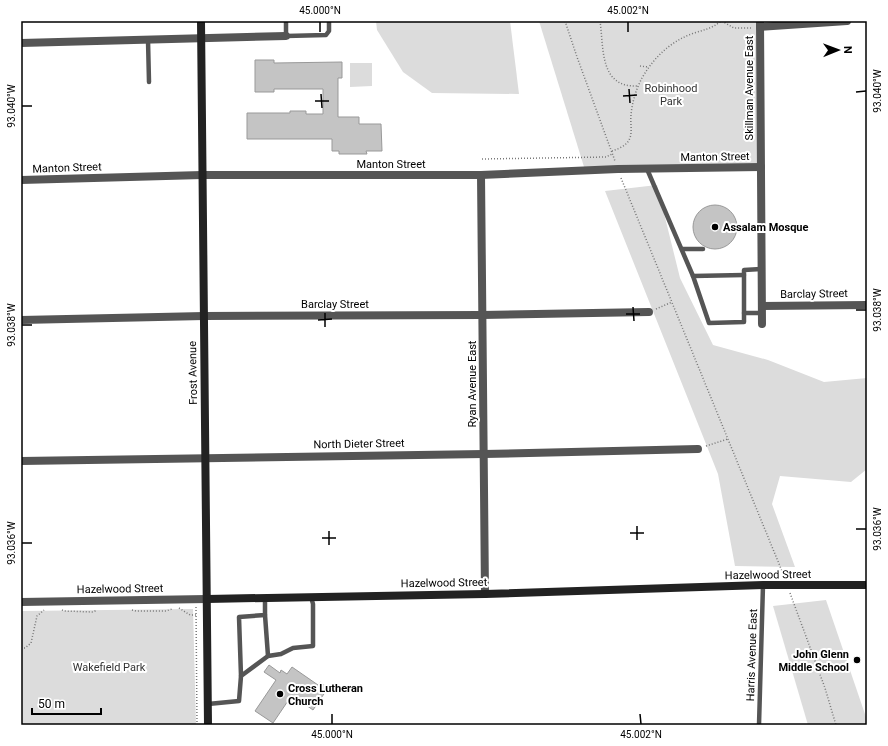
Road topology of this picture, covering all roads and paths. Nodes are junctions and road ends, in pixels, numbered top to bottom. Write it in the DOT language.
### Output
graph roads {
  1 [pos="201,21"];
  2 [pos="286,21"];
  3 [pos="329,21"];
  4 [pos="566,21"];
  5 [pos="600,21"];
  6 [pos="722,21"];
  7 [pos="847,21"];
  8 [pos="760,24"];
  9 [pos="286,36"];
  10 [pos="202,37"];
  11 [pos="148,40"];
  12 [pos="21,43"];
  13 [pos="640,66"];
  14 [pos="648,68"];
  15 [pos="149,82"];
  16 [pos="638,86"];
  17 [pos="611,151"];
  18 [pos="612,154"];
  19 [pos="482,159"];
  20 [pos="761,167"];
  21 [pos="647,168"];
  22 [pos="618,169"];
  23 [pos="202,175"];
  24 [pos="481,175"];
  25 [pos="21,180"];
  26 [pos="682,249"];
  27 [pos="703,249"];
  28 [pos="761,270"];
  29 [pos="744,275"];
  30 [pos="693,276"];
  31 [pos="672,302"];
  32 [pos="867,305"];
  33 [pos="762,310"];
  34 [pos="649,312"];
  35 [pos="744,313"];
  36 [pos="482,315"];
  37 [pos="204,316"];
  38 [pos="21,320"];
  39 [pos="762,324"];
  40 [pos="728,439"];
  41 [pos="698,449"];
  42 [pos="484,454"];
  43 [pos="205,457"];
  44 [pos="21,461"];
  45 [pos="787,585"];
  46 [pos="867,585"];
  47 [pos="763,586"];
  48 [pos="485,594"];
  49 [pos="311,597"];
  50 [pos="265,598"];
  51 [pos="207,599"];
  52 [pos="21,602"];
  53 [pos="46,607"];
  54 [pos="101,608"];
  55 [pos="59,609"];
  56 [pos="129,609"];
  57 [pos="266,615"];
  58 [pos="207,616"];
  59 [pos="21,648"];
  60 [pos="268,656"];
  61 [pos="241,676"];
  62 [pos="208,704"];
  63 [pos="208,725"];
  64 [pos="759,725"];
  65 [pos="836,725"];
  1 -- 10 [label="street, Frost Avenue"];
  2 -- 9 [label="lane"];
  3 -- 9 [label="lane"];
  4 -- 17 [label="path"];
  5 -- 16 [label="path"];
  6 -- 8 [label="path"];
  6 -- 14 [label="path"];
  7 -- 8 [label="street"];
  8 -- 20 [label="street, Skillman Avenue East"];
  9 -- 10 [label="street"];
  10 -- 11 [label="street"];
  10 -- 23 [label="street, Frost Avenue"];
  11 -- 12 [label="street"];
  11 -- 15 [label="lane"];
  13 -- 14 [label="path"];
  14 -- 16 [label="path"];
  16 -- 17 [label="path"];
  17 -- 18 [label="path"];
  18 -- 19 [label="path"];
  18 -- 22 [label="path"];
  20 -- 21 [label="street, Manton Street"];
  20 -- 28 [label="street, Skillman Avenue East"];
  21 -- 22 [label="street, Manton Street"];
  21 -- 26 [label="lane"];
  22 -- 24 [label="street, Manton Street"];
  22 -- 31 [label="path"];
  23 -- 24 [label="street, Manton Street"];
  23 -- 25 [label="street, Manton Street"];
  23 -- 37 [label="street, Frost Avenue"];
  24 -- 36 [label="street, Ryan Avenue East"];
  26 -- 27 [label="lane"];
  26 -- 30 [label="lane"];
  28 -- 29 [label="lane"];
  28 -- 33 [label="street, Skillman Avenue East"];
  29 -- 30 [label="lane"];
  29 -- 35 [label="lane"];
  30 -- 35 [label="lane"];
  31 -- 34 [label="path"];
  31 -- 40 [label="path"];
  32 -- 33 [label="street, Barclay Street"];
  33 -- 35 [label="lane"];
  33 -- 39 [label="street, Skillman Avenue East"];
  34 -- 36 [label="street, Barclay Street"];
  36 -- 37 [label="street, Barclay Street"];
  36 -- 42 [label="street, Ryan Avenue East"];
  37 -- 38 [label="street, Barclay Street"];
  37 -- 43 [label="street, Frost Avenue"];
  40 -- 41 [label="path"];
  40 -- 45 [label="path"];
  41 -- 42 [label="street, North Dieter Street"];
  42 -- 43 [label="street, North Dieter Street"];
  42 -- 48 [label="street, Ryan Avenue East"];
  43 -- 44 [label="street, North Dieter Street"];
  43 -- 51 [label="street, Frost Avenue"];
  45 -- 46 [label="street, Hazelwood Street"];
  45 -- 47 [label="street, Hazelwood Street"];
  45 -- 65 [label="path"];
  47 -- 48 [label="street, Hazelwood Street"];
  47 -- 64 [label="lane, Harris Avenue East"];
  48 -- 49 [label="street, Hazelwood Street"];
  49 -- 50 [label="street, Hazelwood Street"];
  49 -- 60 [label="lane"];
  50 -- 51 [label="street, Hazelwood Street"];
  50 -- 57 [label="lane"];
  51 -- 52 [label="street, Hazelwood Street"];
  51 -- 58 [label="street, Frost Avenue"];
  53 -- 59 [label="path"];
  54 -- 55 [label="path"];
  56 -- 58 [label="path"];
  57 -- 60 [label="lane"];
  57 -- 61 [label="lane"];
  58 -- 62 [label="street, Frost Avenue"];
  60 -- 61 [label="lane"];
  61 -- 62 [label="lane"];
  62 -- 63 [label="street, Frost Avenue"];
}
